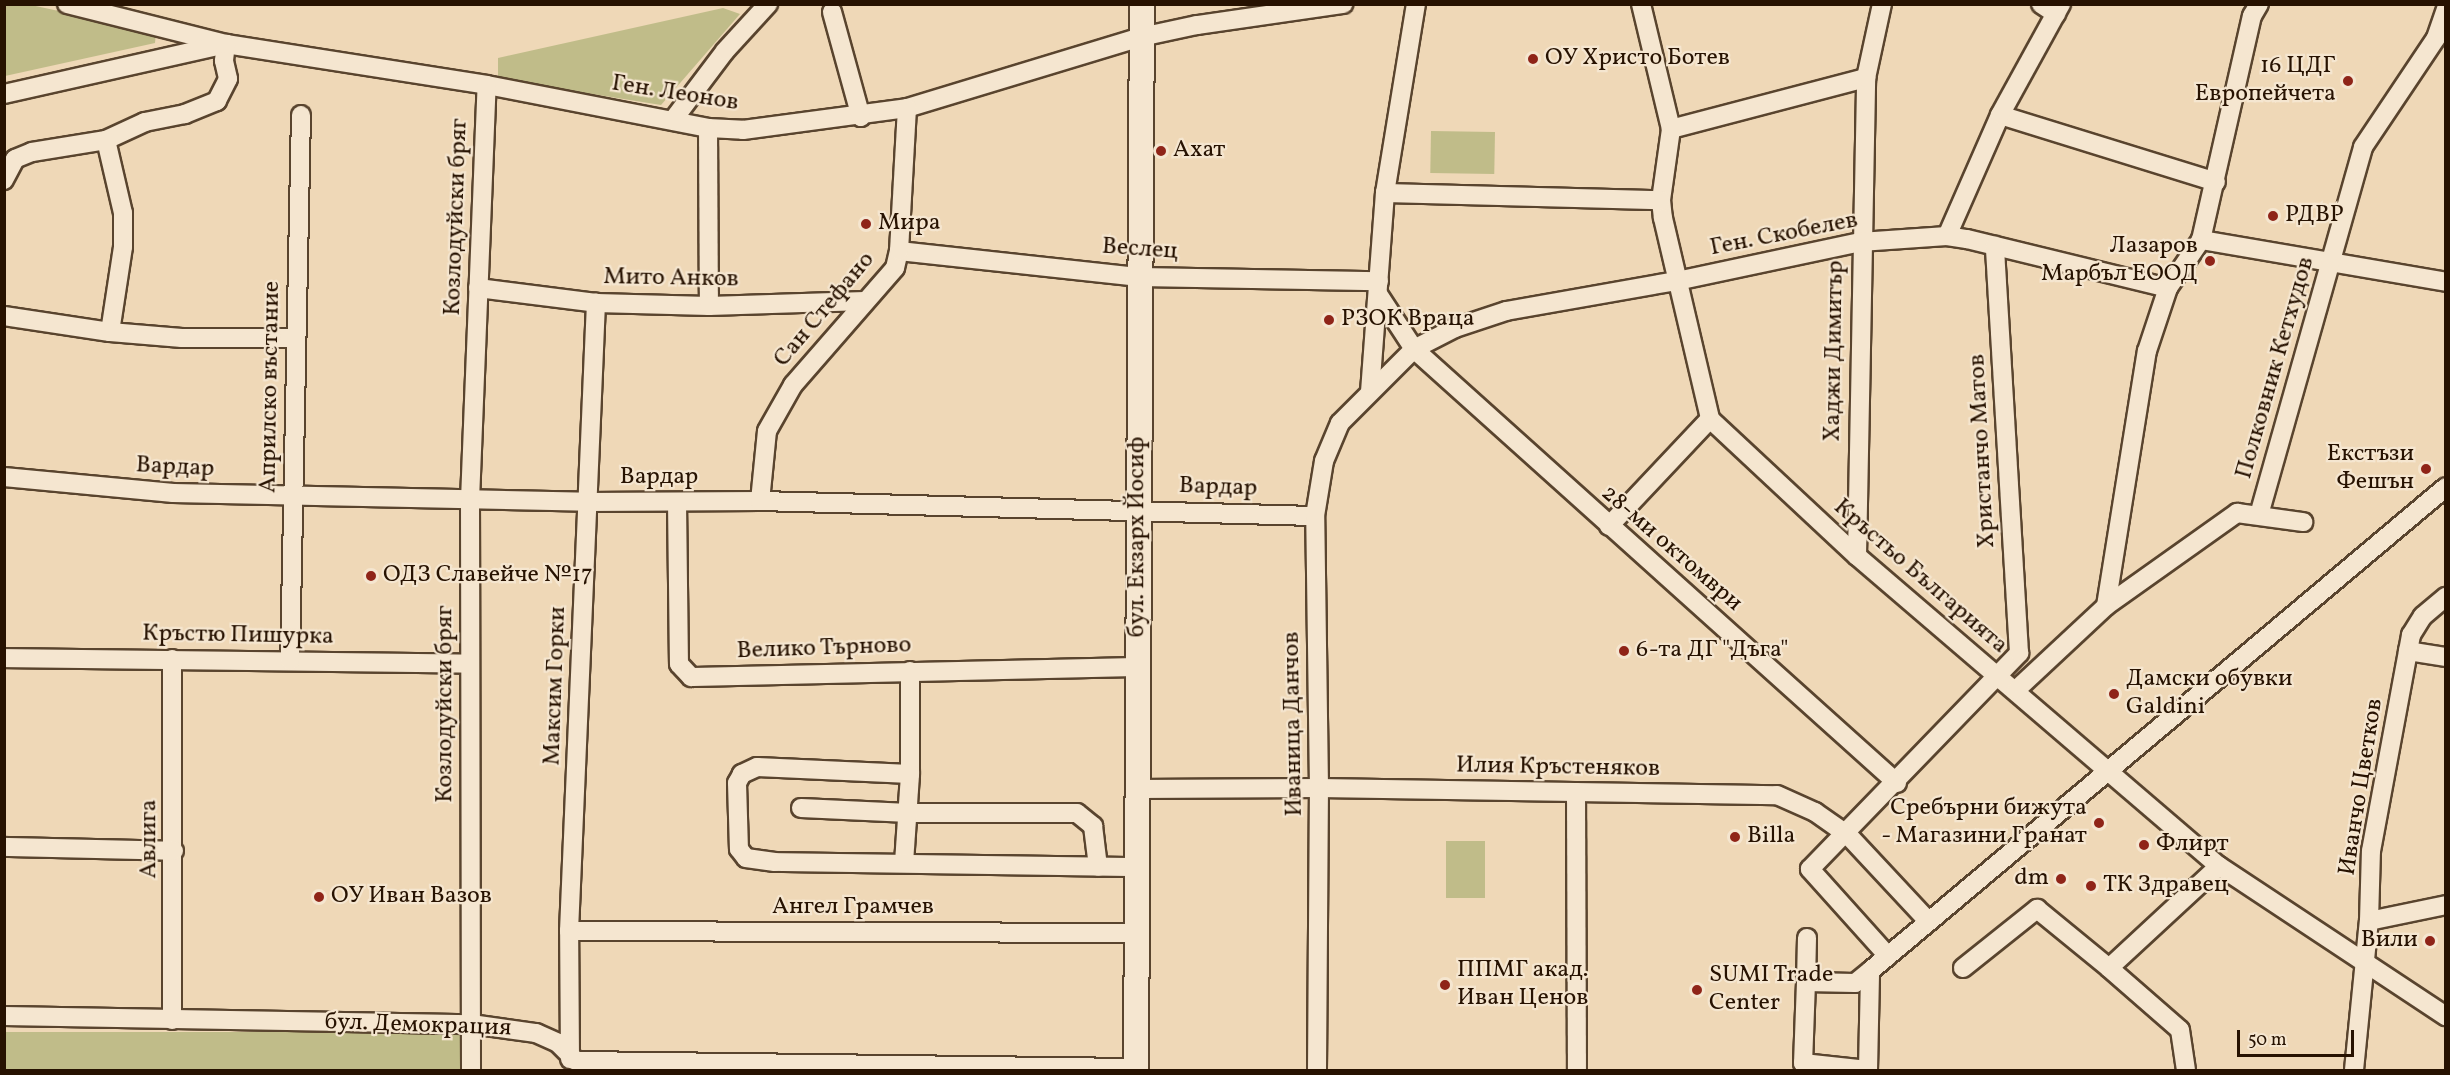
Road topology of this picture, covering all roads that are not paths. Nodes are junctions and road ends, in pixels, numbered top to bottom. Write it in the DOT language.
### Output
graph roads {
  1 [pos="67,4"];
  2 [pos="768,4"];
  3 [pos="1142,4"];
  4 [pos="1343,4"];
  5 [pos="1416,4"];
  6 [pos="1641,4"];
  7 [pos="1882,4"];
  8 [pos="2259,4"];
  9 [pos="2053,8"];
  10 [pos="2445,9"];
  11 [pos="1263,10"];
  12 [pos="832,12"];
  13 [pos="1141,37"];
  14 [pos="2441,41"];
  15 [pos="226,44"];
  16 [pos="1866,78"];
  17 [pos="486,85"];
  18 [pos="4,94"];
  19 [pos="907,108"];
  20 [pos="301,115"];
  21 [pos="2000,115"];
  22 [pos="861,117"];
  23 [pos="672,120"];
  24 [pos="708,128"];
  25 [pos="1671,129"];
  26 [pos="106,140"];
  27 [pos="4,180"];
  28 [pos="2216,182"];
  29 [pos="1385,193"];
  30 [pos="1661,200"];
  31 [pos="1947,236"];
  32 [pos="2201,240"];
  33 [pos="1860,242"];
  34 [pos="1995,246"];
  35 [pos="899,251"];
  36 [pos="2330,263"];
  37 [pos="1140,277"];
  38 [pos="1677,281"];
  39 [pos="2445,282"];
  40 [pos="478,288"];
  41 [pos="1378,288"];
  42 [pos="2168,288"];
  43 [pos="865,301"];
  44 [pos="596,303"];
  45 [pos="709,306"];
  46 [pos="4,316"];
  47 [pos="110,333"];
  48 [pos="295,338"];
  49 [pos="1414,349"];
  50 [pos="1370,392"];
  51 [pos="1710,419"];
  52 [pos="4,477"];
  53 [pos="2445,487"];
  54 [pos="294,497"];
  55 [pos="470,500"];
  56 [pos="760,501"];
  57 [pos="588,502"];
  58 [pos="677,502"];
  59 [pos="1138,510"];
  60 [pos="2259,515"];
  61 [pos="1315,516"];
  62 [pos="2303,522"];
  63 [pos="1609,526"];
  64 [pos="1857,556"];
  65 [pos="2445,597"];
  66 [pos="2106,606"];
  67 [pos="2408,651"];
  68 [pos="2019,653"];
  69 [pos="2445,657"];
  70 [pos="4,658"];
  71 [pos="172,658"];
  72 [pos="290,661"];
  73 [pos="470,664"];
  74 [pos="1138,667"];
  75 [pos="910,670"];
  76 [pos="1997,675"];
  77 [pos="2016,690"];
  78 [pos="2109,772"];
  79 [pos="910,774"];
  80 [pos="1897,783"];
  81 [pos="1319,788"];
  82 [pos="1137,789"];
  83 [pos="1576,792"];
  84 [pos="801,808"];
  85 [pos="909,813"];
  86 [pos="1847,834"];
  87 [pos="4,847"];
  88 [pos="174,851"];
  89 [pos="904,863"];
  90 [pos="2219,866"];
  91 [pos="1098,867"];
  92 [pos="1137,867"];
  93 [pos="2445,905"];
  94 [pos="2369,921"];
  95 [pos="1929,922"];
  96 [pos="569,931"];
  97 [pos="1137,933"];
  98 [pos="1807,938"];
  99 [pos="1888,956"];
  100 [pos="2362,963"];
  101 [pos="1963,968"];
  102 [pos="2109,968"];
  103 [pos="1870,971"];
  104 [pos="1806,982"];
  105 [pos="4,1016"];
  106 [pos="2445,1016"];
  107 [pos="172,1020"];
  108 [pos="471,1024"];
  109 [pos="570,1062"];
  110 [pos="1803,1067"];
  111 [pos="1139,1070"];
  112 [pos="1868,1070"];
  113 [pos="471,1071"];
  114 [pos="1317,1071"];
  115 [pos="1577,1071"];
  116 [pos="2186,1071"];
  117 [pos="2354,1071"];
  1 -- 15 [label="street, Ген. Леонов"];
  2 -- 23 [label="street"];
  3 -- 13 [label="street, бул. Екзарх Йосиф"];
  4 -- 11 [label="street, Ген. Леонов"];
  5 -- 29 [label="street"];
  6 -- 25 [label="street"];
  7 -- 16 [label="street, Хаджи Димитър"];
  8 -- 28 [label="street"];
  9 -- 21 [label="street"];
  10 -- 14 [label="street, Полковник Кетхудов"];
  11 -- 13 [label="street, Ген. Леонов"];
  12 -- 22 [label="street"];
  13 -- 19 [label="street, Ген. Леонов"];
  13 -- 37 [label="street, бул. Екзарх Йосиф"];
  14 -- 36 [label="street, Полковник Кетхудов"];
  15 -- 17 [label="street, Ген. Леонов"];
  15 -- 18 [label="street"];
  15 -- 26 [label="street"];
  16 -- 25 [label="street"];
  16 -- 33 [label="street, Хаджи Димитър"];
  17 -- 23 [label="street, Ген. Леонов"];
  17 -- 40 [label="street, Козлодуйски бряг"];
  19 -- 22 [label="street, Ген. Леонов"];
  19 -- 35 [label="street, Сан Стефано"];
  20 -- 48 [label="street, Априлско въстание"];
  21 -- 28 [label="street"];
  21 -- 31 [label="street"];
  22 -- 24 [label="street, Ген. Леонов"];
  23 -- 24 [label="street, Ген. Леонов"];
  24 -- 45 [label="street"];
  25 -- 30 [label="street"];
  26 -- 27 [label="street"];
  26 -- 47 [label="street"];
  28 -- 32 [label="street"];
  29 -- 30 [label="street"];
  29 -- 41 [label="street"];
  30 -- 38 [label="street"];
  31 -- 33 [label="street, Ген. Скобелев"];
  31 -- 34 [label="street, Ген. Скобелев"];
  32 -- 36 [label="street"];
  32 -- 42 [label="street"];
  33 -- 38 [label="street, Ген. Скобелев"];
  33 -- 64 [label="street, Хаджи Димитър"];
  34 -- 42 [label="street, Ген. Скобелев"];
  34 -- 68 [label="street, Христанчо Матов"];
  35 -- 37 [label="street, Веслец"];
  35 -- 43 [label="street, Сан Стефано"];
  36 -- 39 [label="street"];
  36 -- 60 [label="street, Полковник Кетхудов"];
  37 -- 41 [label="street, Веслец"];
  37 -- 59 [label="street, бул. Екзарх Йосиф"];
  38 -- 49 [label="street, Ген. Скобелев"];
  38 -- 51 [label="street"];
  40 -- 44 [label="street, Мито Анков"];
  40 -- 55 [label="street, Козлодуйски бряг"];
  41 -- 49 [label="street, 28-ми октомври"];
  41 -- 50 [label="street"];
  42 -- 66 [label="street"];
  43 -- 45 [label="street, Мито Анков"];
  43 -- 56 [label="street, Сан Стефано"];
  44 -- 45 [label="street, Мито Анков"];
  44 -- 57 [label="street, Максим Горки"];
  46 -- 47 [label="street"];
  47 -- 48 [label="street"];
  48 -- 54 [label="street, Априлско въстание"];
  49 -- 50 [label="street, Ген. Скобелев"];
  49 -- 63 [label="street, 28-ми октомври"];
  50 -- 61 [label="street, Иваница Данчов"];
  51 -- 63 [label="street"];
  51 -- 64 [label="street, Кръстьо Българията"];
  52 -- 54 [label="street, Вардар"];
  53 -- 78 [label="street"];
  54 -- 55 [label="street, Вардар"];
  54 -- 72 [label="street, Априлско въстание"];
  55 -- 57 [label="street, Вардар"];
  55 -- 73 [label="street, Козлодуйски бряг"];
  56 -- 58 [label="street, Вардар"];
  56 -- 59 [label="street, Вардар"];
  57 -- 58 [label="street, Вардар"];
  57 -- 96 [label="street, Максим Горки"];
  58 -- 75 [label="street, Велико Търново"];
  59 -- 61 [label="street, Вардар"];
  59 -- 74 [label="street, бул. Екзарх Йосиф"];
  60 -- 62 [label="street"];
  60 -- 66 [label="street"];
  61 -- 81 [label="street, Иваница Данчов"];
  63 -- 80 [label="street, 28-ми октомври"];
  64 -- 76 [label="street, Кръстьо Българията"];
  65 -- 67 [label="street, Иванчо Цветков"];
  66 -- 77 [label="street"];
  67 -- 69 [label="street"];
  67 -- 94 [label="street, Иванчо Цветков"];
  68 -- 76 [label="street"];
  68 -- 77 [label="street, Христанчо Матов"];
  70 -- 71 [label="street, Кръстю Пишурка"];
  71 -- 72 [label="street, Кръстю Пишурка"];
  71 -- 88 [label="street, Авлига"];
  72 -- 73 [label="street, Кръстю Пишурка"];
  73 -- 108 [label="street, Козлодуйски бряг"];
  74 -- 75 [label="street, Велико Търново"];
  74 -- 82 [label="street, бул. Екзарх Йосиф"];
  75 -- 79 [label="street"];
  76 -- 77 [label="street, Кръстьо Българията"];
  76 -- 80 [label="street"];
  77 -- 78 [label="street, Кръстьо Българията"];
  78 -- 90 [label="street, Кръстьо Българията"];
  78 -- 95 [label="street"];
  79 -- 85 [label="street"];
  79 -- 89 [label="street"];
  80 -- 86 [label="street"];
  81 -- 82 [label="street, Илия Кръстеняков"];
  81 -- 83 [label="street, Илия Кръстеняков"];
  81 -- 114 [label="street, Иваница Данчов"];
  82 -- 92 [label="street, бул. Екзарх Йосиф"];
  83 -- 86 [label="street, Илия Кръстеняков"];
  83 -- 115 [label="street"];
  84 -- 85 [label="street"];
  85 -- 89 [label="street"];
  85 -- 91 [label="street"];
  86 -- 95 [label="street, Илия Кръстеняков"];
  86 -- 99 [label="street"];
  87 -- 88 [label="street"];
  88 -- 107 [label="street, Авлига"];
  89 -- 91 [label="street"];
  90 -- 100 [label="street, Кръстьо Българията"];
  90 -- 102 [label="street"];
  91 -- 92 [label="street"];
  92 -- 97 [label="street, бул. Екзарх Йосиф"];
  93 -- 94 [label="street"];
  94 -- 100 [label="street, Иванчо Цветков"];
  95 -- 99 [label="street"];
  96 -- 97 [label="street, Ангел Грамчев"];
  96 -- 109 [label="street, Максим Горки"];
  97 -- 111 [label="street, бул. Екзарх Йосиф"];
  98 -- 104 [label="street"];
  99 -- 103 [label="street"];
  100 -- 106 [label="street, Кръстьо Българията"];
  100 -- 117 [label="street, Иванчо Цветков"];
  101 -- 102 [label="street"];
  102 -- 116 [label="street"];
  103 -- 104 [label="street"];
  103 -- 112 [label="street"];
  104 -- 110 [label="street"];
  105 -- 107 [label="street, бул. Демокрация"];
  107 -- 108 [label="street, бул. Демокрация"];
  108 -- 109 [label="street, бул. Демокрация"];
  108 -- 113 [label="street, Козлодуйски бряг"];
  109 -- 111 [label="street, бул. Демокрация"];
  110 -- 112 [label="street"];
}
